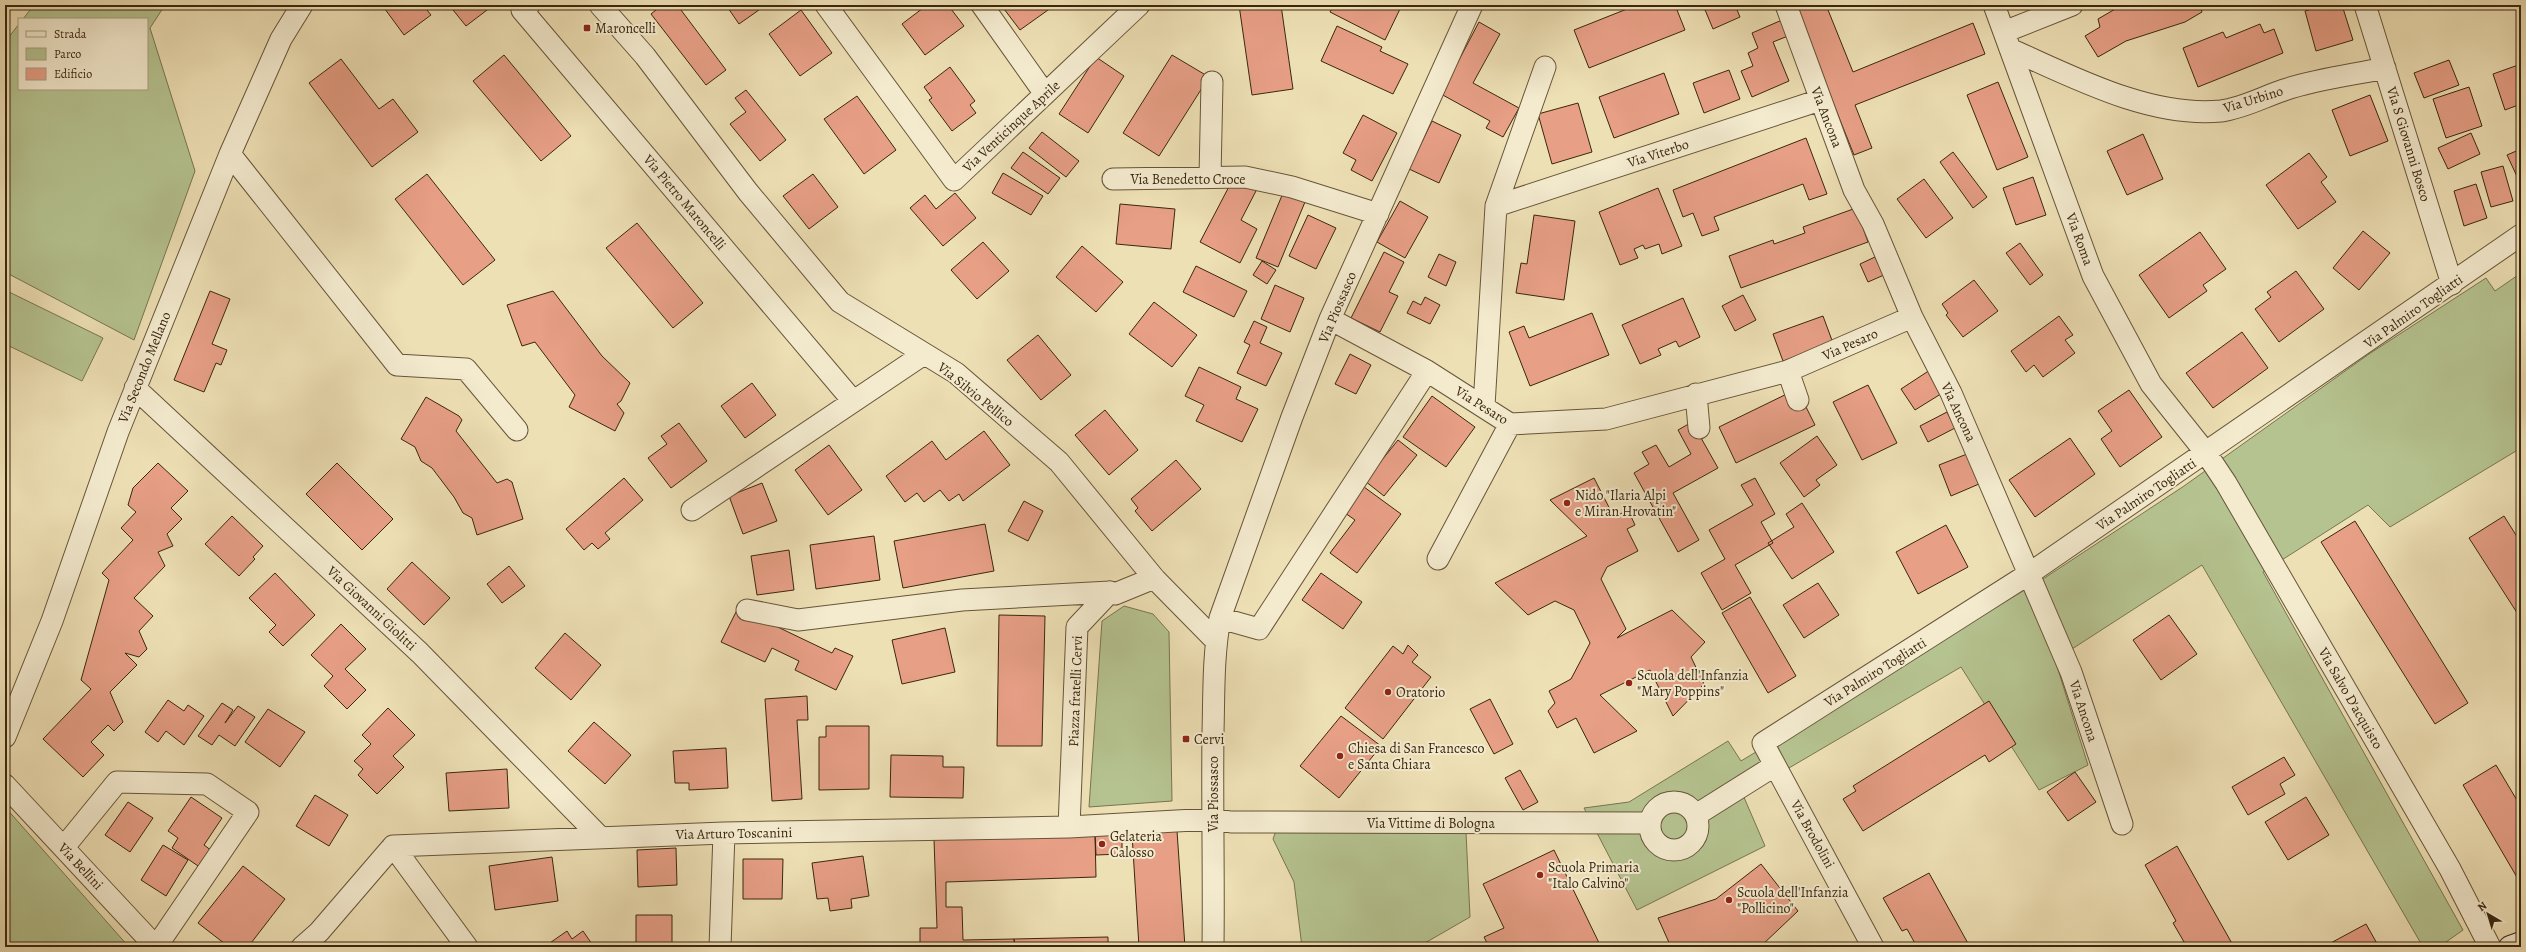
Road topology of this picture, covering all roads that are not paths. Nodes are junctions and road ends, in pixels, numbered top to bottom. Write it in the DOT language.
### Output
graph roads {
  1 [pos="302,5"];
  2 [pos="529,5"];
  3 [pos="600,5"];
  4 [pos="826,5"];
  5 [pos="982,5"];
  6 [pos="1139,5"];
  7 [pos="1472,5"];
  8 [pos="1786,5"];
  9 [pos="1994,5"];
  10 [pos="2072,5"];
  11 [pos="2365,5"];
  12 [pos="2007,40"];
  13 [pos="1545,67"];
  14 [pos="2385,68"];
  15 [pos="1212,82"];
  16 [pos="1045,94"];
  17 [pos="1820,100"];
  18 [pos="230,154"];
  19 [pos="1210,178"];
  20 [pos="1113,179"];
  21 [pos="1496,206"];
  22 [pos="1378,214"];
  23 [pos="2521,235"];
  24 [pos="2452,284"];
  25 [pos="1912,317"];
  26 [pos="1330,319"];
  27 [pos="924,354"];
  28 [pos="1427,371"];
  29 [pos="1788,371"];
  30 [pos="135,388"];
  31 [pos="1696,394"];
  32 [pos="1798,400"];
  33 [pos="853,401"];
  34 [pos="1484,406"];
  35 [pos="1510,424"];
  36 [pos="1699,428"];
  37 [pos="517,430"];
  38 [pos="2206,453"];
  39 [pos="692,510"];
  40 [pos="1438,559"];
  41 [pos="2030,573"];
  42 [pos="1154,578"];
  43 [pos="1110,592"];
  44 [pos="747,610"];
  45 [pos="1220,618"];
  46 [pos="1216,641"];
  47 [pos="5,737"];
  48 [pos="1763,742"];
  49 [pos="1774,766"];
  50 [pos="5,785"];
  51 [pos="1696,815"];
  52 [pos="1212,819"];
  53 [pos="1650,823"];
  54 [pos="2122,824"];
  55 [pos="1069,827"];
  56 [pos="724,833"];
  57 [pos="600,837"];
  58 [pos="393,846"];
  59 [pos="64,847"];
  60 [pos="2521,943"];
  61 [pos="156,947"];
  62 [pos="302,947"];
  63 [pos="467,947"];
  64 [pos="720,947"];
  65 [pos="1213,947"];
  66 [pos="1874,947"];
  67 [pos="2490,947"];
  68 [pos="2510,947"];
  1 -- 18 [label="street, Via Secondo Mellano"];
  2 -- 33 [label="street, Via Pietro Maroncelli"];
  3 -- 27 [label="street"];
  4 -- 16 [label="street, Via Venticinque Aprile"];
  5 -- 16 [label="street"];
  6 -- 16 [label="street, Via Venticinque Aprile"];
  7 -- 22 [label="street, Via Piossasco"];
  8 -- 17 [label="street, Via Ancona"];
  9 -- 12 [label="street, Via Roma"];
  10 -- 12 [label="street"];
  11 -- 14 [label="street, Via S Giovanni Bosco"];
  12 -- 14 [label="street, Via Urbino"];
  12 -- 38 [label="street, Via Roma"];
  13 -- 21 [label="street"];
  14 -- 24 [label="street, Via S Giovanni Bosco"];
  15 -- 19 [label="street"];
  17 -- 21 [label="street, Via Viterbo"];
  17 -- 25 [label="street, Via Ancona"];
  18 -- 30 [label="street, Via Secondo Mellano"];
  18 -- 37 [label="street"];
  19 -- 20 [label="street, Via Benedetto Croce"];
  19 -- 22 [label="street, Via Benedetto Croce"];
  21 -- 34 [label="street"];
  22 -- 26 [label="street, Via Piossasco"];
  23 -- 24 [label="street, Via Palmiro Togliatti"];
  24 -- 38 [label="street, Via Palmiro Togliatti"];
  25 -- 29 [label="street, Via Pesaro"];
  25 -- 41 [label="street, Via Ancona"];
  26 -- 28 [label="street, Via Pesaro"];
  26 -- 45 [label="street, Via Piossasco"];
  27 -- 33 [label="street, Via Silvio Pellico"];
  27 -- 42 [label="street, Via Silvio Pellico"];
  28 -- 34 [label="street, Via Pesaro"];
  28 -- 45 [label="street"];
  29 -- 31 [label="street, Via Pesaro"];
  29 -- 32 [label="street"];
  30 -- 47 [label="street, Via Secondo Mellano"];
  30 -- 57 [label="street, Via Giovanni Giolitti"];
  31 -- 35 [label="street, Via Pesaro"];
  31 -- 36 [label="street"];
  33 -- 39 [label="street, Via Silvio Pellico"];
  34 -- 35 [label="street, Via Pesaro"];
  35 -- 40 [label="street"];
  38 -- 41 [label="street, Via Palmiro Togliatti"];
  38 -- 67 [label="street, Via Salvo D'acquisto"];
  41 -- 48 [label="street, Via Palmiro Togliatti"];
  41 -- 54 [label="street, Via Ancona"];
  42 -- 43 [label="street"];
  42 -- 46 [label="street, Via Silvio Pellico"];
  43 -- 44 [label="street"];
  43 -- 55 [label="street, Piazza fratelli Cervi"];
  45 -- 46 [label="street, Via Piossasco"];
  46 -- 52 [label="street, Via Piossasco"];
  48 -- 49 [label="street, Via Brodolini"];
  49 -- 51 [label="street"];
  49 -- 66 [label="street, Via Brodolini"];
  50 -- 59 [label="street, Via Bellini"];
  51 -- 53 [label="street"];
  51 -- 53 [label="street"];
  52 -- 53 [label="street, Via Vittime di Bologna"];
  52 -- 55 [label="street, Via Arturo Toscanini"];
  52 -- 65 [label="street, Via Piossasco"];
  55 -- 56 [label="street, Via Arturo Toscanini"];
  56 -- 57 [label="street, Via Arturo Toscanini"];
  56 -- 64 [label="street"];
  57 -- 58 [label="street, Via Arturo Toscanini"];
  58 -- 62 [label="street"];
  58 -- 63 [label="street"];
  59 -- 61 [label="street, Via Bellini"];
  59 -- 61 [label="street"];
  60 -- 68 [label="street"];
}
